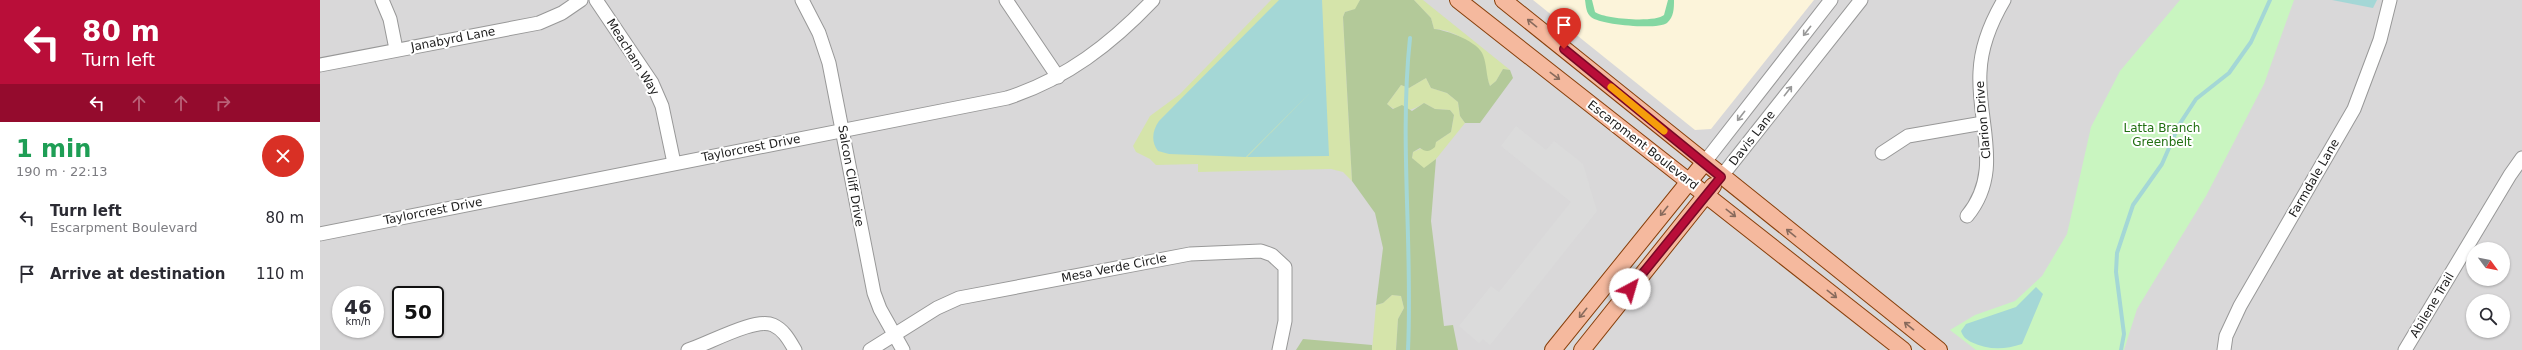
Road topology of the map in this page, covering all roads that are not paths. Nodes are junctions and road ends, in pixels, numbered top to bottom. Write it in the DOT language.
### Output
graph roads {
  1 [pos="382,0"];
  2 [pos="582,0"];
  3 [pos="596,0"];
  4 [pos="802,0"];
  5 [pos="1006,0"];
  6 [pos="1153,0"];
  7 [pos="1458,0"];
  8 [pos="1503,0"];
  9 [pos="1831,0"];
  10 [pos="1861,0"];
  11 [pos="2004,0"];
  12 [pos="2390,0"];
  13 [pos="396,50"];
  14 [pos="320,64"];
  15 [pos="1058,77"];
  16 [pos="1983,122"];
  17 [pos="843,130"];
  18 [pos="1882,153"];
  19 [pos="2522,158"];
  20 [pos="1704,163"];
  21 [pos="674,164"];
  22 [pos="1721,177"];
  23 [pos="1689,181"];
  24 [pos="1706,194"];
  25 [pos="1967,216"];
  26 [pos="320,234"];
  27 [pos="893,335"];
  28 [pos="688,350"];
  29 [pos="795,350"];
  30 [pos="870,350"];
  31 [pos="903,350"];
  32 [pos="1279,350"];
  33 [pos="1553,350"];
  34 [pos="1582,350"];
  35 [pos="1903,350"];
  36 [pos="1939,350"];
  37 [pos="2224,350"];
  38 [pos="2405,350"];
  1 -- 13 [label="street"];
  2 -- 13 [label="street, Janabyrd Lane"];
  3 -- 21 [label="street, Meacham Way"];
  4 -- 17 [label="street, Salcon Cliff Drive"];
  5 -- 15 [label="street"];
  6 -- 15 [label="street, Taylorcrest Drive"];
  7 -- 23 [label="main road, Escarpment Boulevard, one-way"];
  20 -- 8 [label="main road, Escarpment Boulevard, one-way"];
  9 -- 20 [label="street, Davis Lane, one-way"];
  22 -- 10 [label="street, Davis Lane, one-way"];
  11 -- 16 [label="street, Clarion Drive"];
  12 -- 37 [label="street, Farmdale Lane"];
  13 -- 14 [label="street, Janabyrd Lane"];
  15 -- 17 [label="street, Taylorcrest Drive"];
  16 -- 18 [label="street"];
  16 -- 25 [label="street, Clarion Drive"];
  17 -- 21 [label="street, Taylorcrest Drive"];
  17 -- 27 [label="street, Salcon Cliff Drive"];
  19 -- 38 [label="street, Abilene Trail"];
  20 -- 22 [label="main road, Escarpment Boulevard"];
  20 -- 23 [label="main road, Davis Lane"];
  21 -- 26 [label="street, Taylorcrest Drive"];
  22 -- 24 [label="main road, Davis Lane"];
  36 -- 22 [label="main road, Escarpment Boulevard, one-way"];
  23 -- 24 [label="main road, Escarpment Boulevard"];
  23 -- 33 [label="main road, Davis Lane, one-way"];
  24 -- 34 [label="main road, Davis Lane"];
  24 -- 35 [label="main road, Escarpment Boulevard, one-way"];
  27 -- 30 [label="street, Mesa Verde Circle"];
  27 -- 31 [label="street, Salcon Cliff Drive"];
  27 -- 32 [label="street, Mesa Verde Circle"];
  28 -- 29 [label="street"];
}
